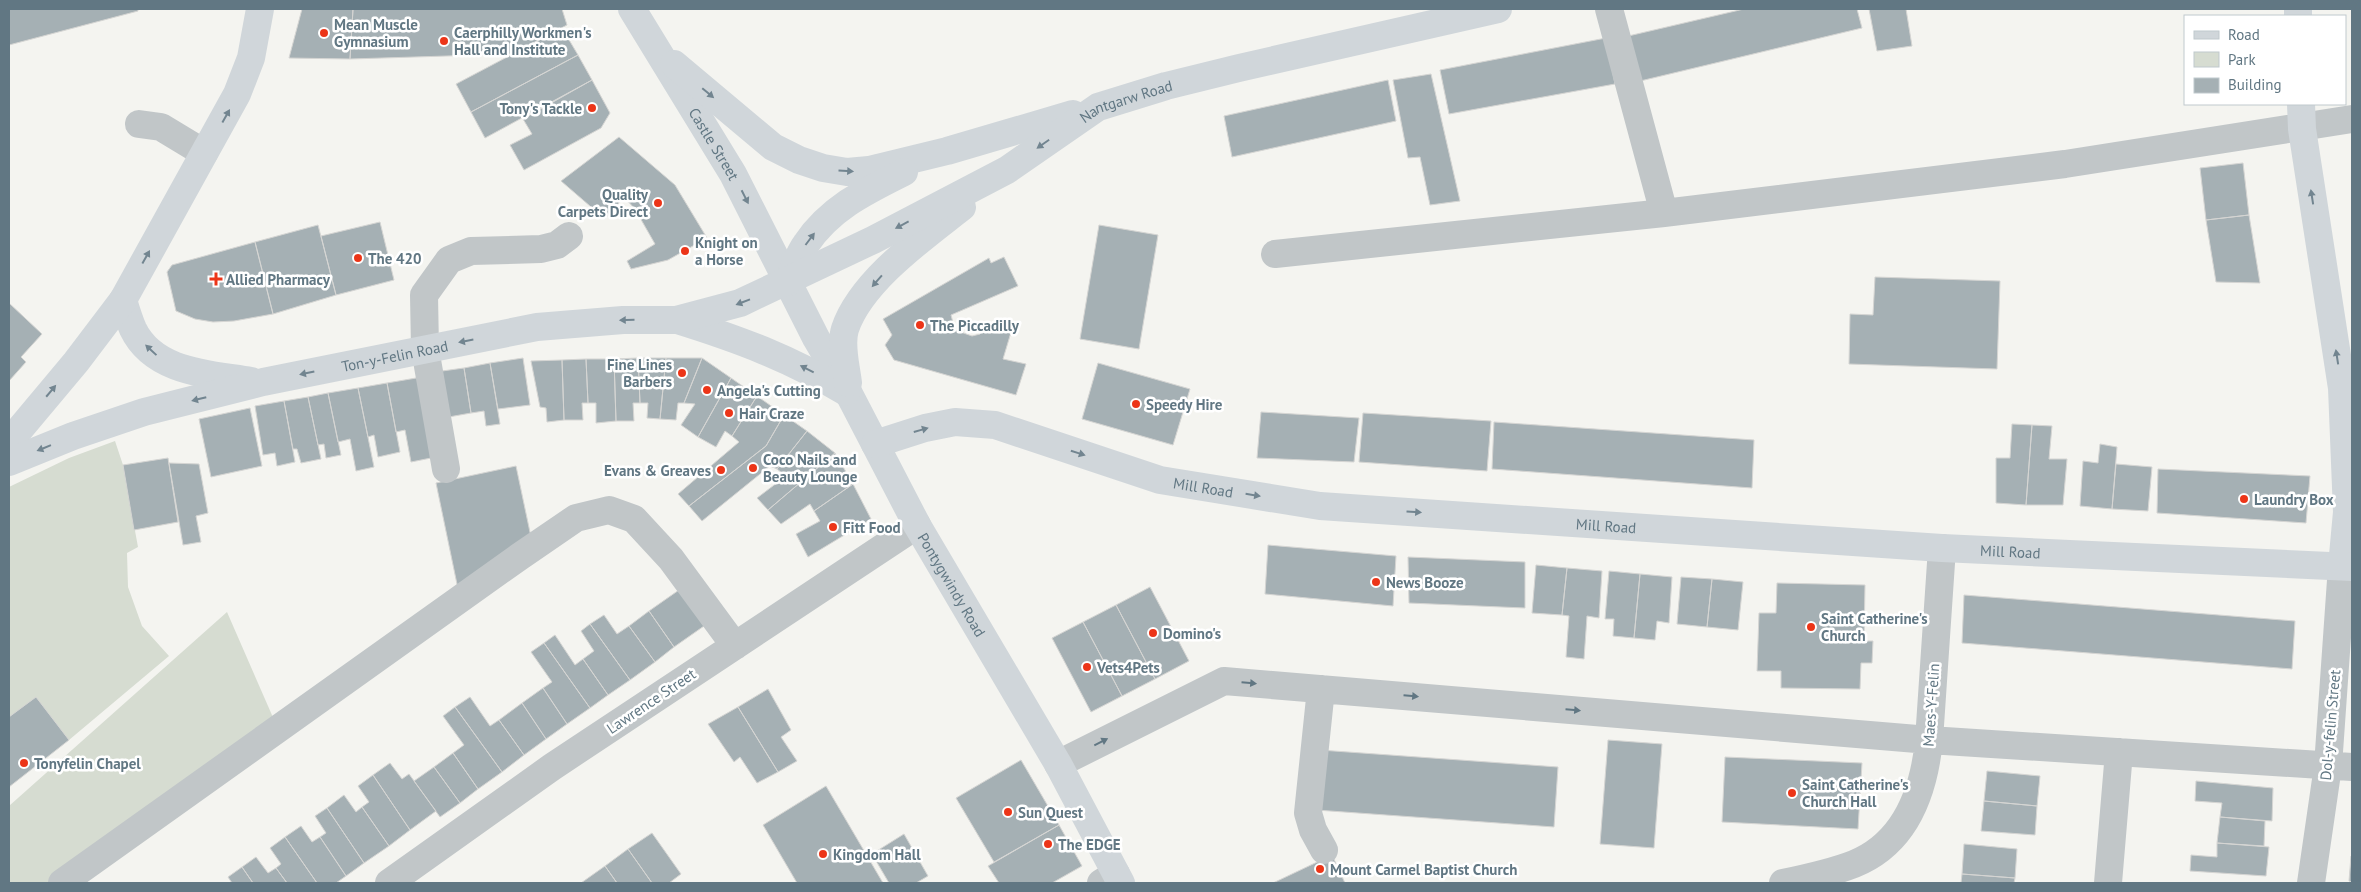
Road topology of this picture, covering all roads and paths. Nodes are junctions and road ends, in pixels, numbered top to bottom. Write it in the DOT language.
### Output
graph roads {
  1 [pos="260,9"];
  2 [pos="632,9"];
  3 [pos="1498,9"];
  4 [pos="1609,9"];
  5 [pos="657,50"];
  6 [pos="1098,107"];
  7 [pos="2302,116"];
  8 [pos="2352,119"];
  9 [pos="139,124"];
  10 [pos="947,151"];
  11 [pos="204,153"];
  12 [pos="1006,170"];
  13 [pos="1664,213"];
  14 [pos="569,236"];
  15 [pos="1275,254"];
  16 [pos="788,282"];
  17 [pos="123,300"];
  18 [pos="676,320"];
  19 [pos="425,349"];
  20 [pos="263,382"];
  21 [pos="849,394"];
  22 [pos="2348,405"];
  23 [pos="9,442"];
  24 [pos="874,444"];
  25 [pos="9,462"];
  26 [pos="446,469"];
  27 [pos="917,525"];
  28 [pos="1942,548"];
  29 [pos="2347,567"];
  30 [pos="735,646"];
  31 [pos="1321,689"];
  32 [pos="1929,740"];
  33 [pos="2119,752"];
  34 [pos="1058,764"];
  35 [pos="2340,767"];
  36 [pos="1324,850"];
  37 [pos="1113,880"];
  38 [pos="62,883"];
  39 [pos="389,883"];
  40 [pos="1783,883"];
  41 [pos="2108,883"];
  42 [pos="2310,883"];
  11 -- 1 [label="main road, one-way"];
  2 -- 5 [label="main road, Castle Street"];
  3 -- 6 [label="main road, Nantgarw Road"];
  4 -- 13 [label="street"];
  5 -- 10 [label="main road, one-way"];
  5 -- 16 [label="main road, Castle Street, one-way"];
  6 -- 10 [label="main road"];
  6 -- 12 [label="main road, Nantgarw Road, one-way"];
  7 -- 8 [label="street"];
  7 -- 13 [label="street"];
  22 -- 7 [label="main road, one-way"];
  9 -- 11 [label="street"];
  16 -- 10 [label="main road, one-way"];
  17 -- 11 [label="main road, one-way"];
  12 -- 16 [label="main road, Nantgarw Road, one-way"];
  12 -- 21 [label="main road, one-way"];
  13 -- 15 [label="street"];
  14 -- 19 [label="street"];
  16 -- 18 [label="main road, Ton-y-Felin Road, one-way"];
  16 -- 21 [label="main road, Pontygwindy Road"];
  20 -- 17 [label="main road, one-way"];
  23 -- 17 [label="main road, one-way"];
  18 -- 19 [label="main road, Ton-y-Felin Road, one-way"];
  21 -- 18 [label="main road, one-way"];
  19 -- 20 [label="main road, Ton-y-Felin Road, one-way"];
  19 -- 26 [label="street"];
  20 -- 25 [label="main road, Ton-y-Felin Road, one-way"];
  21 -- 24 [label="main road, Pontygwindy Road"];
  22 -- 29 [label="main road"];
  24 -- 27 [label="main road, Pontygwindy Road"];
  24 -- 28 [label="main road, Mill Road, one-way"];
  27 -- 30 [label="street, Lawrence Street"];
  27 -- 34 [label="main road, Pontygwindy Road"];
  28 -- 29 [label="main road, Mill Road"];
  28 -- 32 [label="street, Maes-Y-Felin"];
  29 -- 35 [label="street, Dol-y-felin Street"];
  30 -- 38 [label="street"];
  30 -- 39 [label="street, Lawrence Street"];
  31 -- 32 [label="street, one-way"];
  34 -- 31 [label="street, one-way"];
  31 -- 36 [label="street"];
  32 -- 33 [label="street"];
  32 -- 40 [label="street, Maes-Y-Felin"];
  33 -- 35 [label="street"];
  33 -- 41 [label="street"];
  34 -- 37 [label="main road, Pontygwindy Road"];
  35 -- 42 [label="street, Dol-y-felin Street"];
}
